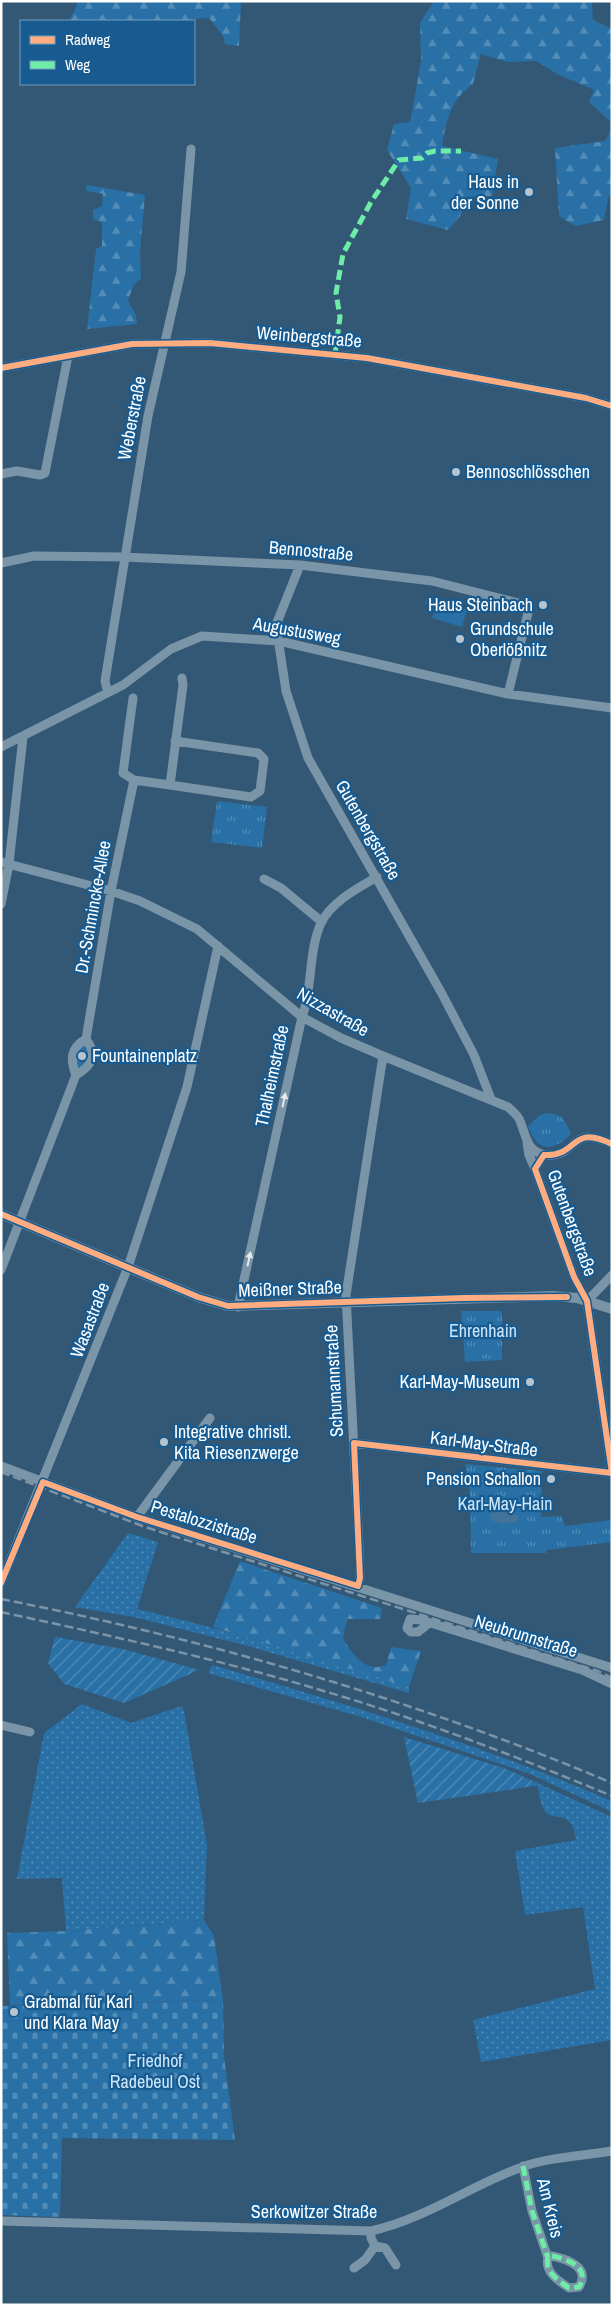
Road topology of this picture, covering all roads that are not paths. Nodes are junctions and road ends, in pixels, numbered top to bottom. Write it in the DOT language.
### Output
graph roads {
  1 [pos="191,149"];
  2 [pos="163,345"];
  3 [pos="68,356"];
  4 [pos="1,368"];
  5 [pos="612,406"];
  6 [pos="1,474"];
  7 [pos="124,557"];
  8 [pos="1,563"];
  9 [pos="300,564"];
  10 [pos="279,641"];
  11 [pos="182,678"];
  12 [pos="108,693"];
  13 [pos="508,694"];
  14 [pos="133,698"];
  15 [pos="612,708"];
  16 [pos="23,737"];
  17 [pos="175,741"];
  18 [pos="1,747"];
  19 [pos="134,780"];
  20 [pos="170,784"];
  21 [pos="5,863"];
  22 [pos="377,877"];
  23 [pos="264,878"];
  24 [pos="112,891"];
  25 [pos="1,904"];
  26 [pos="322,922"];
  27 [pos="218,946"];
  28 [pos="302,1017"];
  29 [pos="86,1039"];
  30 [pos="382,1056"];
  31 [pos="76,1076"];
  32 [pos="491,1099"];
  33 [pos="527,1143"];
  34 [pos="612,1144"];
  35 [pos="544,1155"];
  36 [pos="535,1169"];
  37 [pos="1,1214"];
  38 [pos="20,1222"];
  39 [pos="128,1267"];
  40 [pos="1,1270"];
  41 [pos="611,1276"];
  42 [pos="587,1301"];
  43 [pos="346,1302"];
  44 [pos="238,1307"];
  45 [pos="612,1309"];
  46 [pos="210,1418"];
  47 [pos="354,1443"];
  48 [pos="1,1466"];
  49 [pos="612,1473"];
  50 [pos="43,1482"];
  51 [pos="138,1517"];
  52 [pos="1,1583"];
  53 [pos="358,1586"];
  54 [pos="428,1624"];
  55 [pos="612,1668"];
  56 [pos="612,1684"];
  57 [pos="1,1724"];
  58 [pos="30,1732"];
  59 [pos="612,2151"];
  60 [pos="523,2166"];
  61 [pos="1,2221"];
  62 [pos="371,2231"];
  63 [pos="375,2246"];
  64 [pos="548,2258"];
  65 [pos="396,2265"];
  66 [pos="354,2268"];
  1 -- 2 [label="street, Weberstraße"];
  2 -- 3 [label="street, Weinbergstraße"];
  2 -- 5 [label="street, Weinbergstraße"];
  2 -- 7 [label="street, Weberstraße"];
  3 -- 4 [label="street, Weinbergstraße"];
  3 -- 6 [label="street"];
  7 -- 8 [label="street, Bennostraße"];
  7 -- 9 [label="street, Bennostraße"];
  7 -- 12 [label="street, Weberstraße"];
  9 -- 10 [label="street, Gutenbergstraße"];
  9 -- 13 [label="street, Bennostraße"];
  10 -- 12 [label="street, Augustusweg"];
  10 -- 13 [label="street, Augustusweg"];
  10 -- 22 [label="street, Gutenbergstraße"];
  11 -- 17 [label="street"];
  12 -- 16 [label="street, Augustusweg"];
  13 -- 15 [label="street, Augustusweg"];
  14 -- 19 [label="street"];
  16 -- 18 [label="street, Augustusweg"];
  16 -- 21 [label="street"];
  17 -- 20 [label="street"];
  17 -- 20 [label="street"];
  19 -- 20 [label="street"];
  19 -- 24 [label="street, Dr.-Schmincke-Allee"];
  21 -- 24 [label="street, Nizzastraße"];
  21 -- 25 [label="street"];
  22 -- 26 [label="street, Thalheimstraße"];
  22 -- 32 [label="street, Gutenbergstraße"];
  23 -- 26 [label="street"];
  24 -- 27 [label="street, Nizzastraße"];
  24 -- 29 [label="street, Dr.-Schmincke-Allee"];
  26 -- 28 [label="street, Thalheimstraße"];
  27 -- 28 [label="street, Nizzastraße"];
  27 -- 39 [label="street, Wasastraße"];
  28 -- 30 [label="street, Nizzastraße"];
  44 -- 28 [label="street, Thalheimstraße, one-way"];
  29 -- 31 [label="street, Dr.-Schmincke-Allee"];
  29 -- 31 [label="street, Dr.-Schmincke-Allee"];
  30 -- 32 [label="street, Nizzastraße"];
  30 -- 43 [label="street, Schumannstraße"];
  31 -- 38 [label="street, Dr.-Schmincke-Allee"];
  32 -- 33 [label="street, Nizzastraße"];
  33 -- 35 [label="street"];
  33 -- 36 [label="street, Gutenbergstraße"];
  34 -- 35 [label="street"];
  35 -- 36 [label="street, Gutenbergstraße"];
  36 -- 42 [label="street, Gutenbergstraße"];
  37 -- 38 [label="main road, Meißner Straße"];
  38 -- 39 [label="main road, Meißner Straße"];
  38 -- 40 [label="street, Dr.-Schmincke-Allee"];
  39 -- 44 [label="main road, Meißner Straße"];
  39 -- 50 [label="street, Wasastraße"];
  41 -- 42 [label="street"];
  42 -- 43 [label="main road, Meißner Straße"];
  42 -- 45 [label="main road, Meißner Straße"];
  42 -- 49 [label="street"];
  43 -- 44 [label="main road, Meißner Straße"];
  43 -- 47 [label="street, Schumannstraße"];
  46 -- 51 [label="street"];
  47 -- 49 [label="street, Karl-May-Straße"];
  47 -- 53 [label="street, Schumannstraße"];
  48 -- 50 [label="street, Pestalozzistraße"];
  50 -- 51 [label="street, Pestalozzistraße"];
  50 -- 52 [label="street, Wasastraße"];
  51 -- 53 [label="street, Pestalozzistraße"];
  53 -- 55 [label="street, Pestalozzistraße"];
  54 -- 56 [label="street, Neubrunnstraße"];
  57 -- 58 [label="street"];
  59 -- 60 [label="street, Serkowitzer Straße"];
  60 -- 62 [label="street, Serkowitzer Straße"];
  60 -- 64 [label="street, Am Kreis"];
  61 -- 62 [label="street, Serkowitzer Straße"];
  62 -- 63 [label="street"];
  63 -- 65 [label="street"];
  63 -- 66 [label="street"];
}
